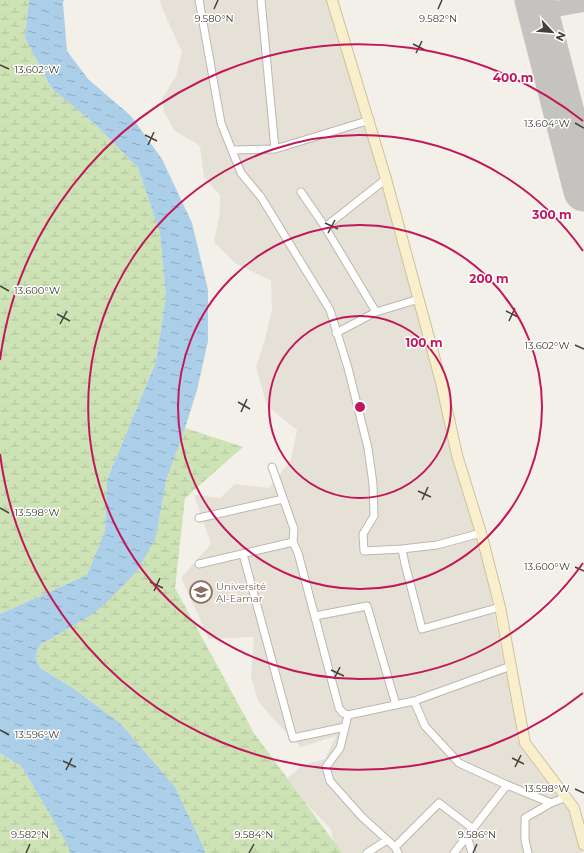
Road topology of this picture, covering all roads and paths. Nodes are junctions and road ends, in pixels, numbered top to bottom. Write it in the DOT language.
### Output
graph roads {
  1 [pos="199,0"];
  2 [pos="261,0"];
  3 [pos="332,0"];
  4 [pos="370,120"];
  5 [pos="275,148"];
  6 [pos="233,150"];
  7 [pos="386,179"];
  8 [pos="301,192"];
  9 [pos="325,227"];
  10 [pos="418,299"];
  11 [pos="376,312"];
  12 [pos="336,333"];
  13 [pos="272,467"];
  14 [pos="283,499"];
  15 [pos="199,518"];
  16 [pos="482,533"];
  17 [pos="293,542"];
  18 [pos="402,549"];
  19 [pos="243,554"];
  20 [pos="199,564"];
  21 [pos="500,607"];
  22 [pos="315,616"];
  23 [pos="511,666"];
  24 [pos="414,701"];
  25 [pos="396,705"];
  26 [pos="348,715"];
  27 [pos="345,727"];
  28 [pos="507,785"];
  29 [pos="567,797"];
  30 [pos="551,803"];
  31 [pos="472,828"];
  32 [pos="467,836"];
  33 [pos="387,840"];
  34 [pos="584,845"];
  35 [pos="397,850"];
  36 [pos="367,853"];
  37 [pos="454,853"];
  38 [pos="472,853"];
  39 [pos="528,853"];
  1 -- 6 [label="street"];
  2 -- 5 [label="street"];
  3 -- 4 [label="street"];
  4 -- 5 [label="street"];
  4 -- 7 [label="street"];
  5 -- 6 [label="street"];
  6 -- 12 [label="street"];
  7 -- 9 [label="street"];
  7 -- 10 [label="street"];
  8 -- 9 [label="street"];
  9 -- 11 [label="street"];
  10 -- 11 [label="street"];
  10 -- 16 [label="street"];
  11 -- 12 [label="street"];
  12 -- 18 [label="street"];
  13 -- 14 [label="street"];
  14 -- 15 [label="street"];
  14 -- 17 [label="street"];
  16 -- 18 [label="street"];
  16 -- 21 [label="street"];
  17 -- 19 [label="street"];
  17 -- 22 [label="street"];
  18 -- 21 [label="street"];
  19 -- 20 [label="street"];
  19 -- 27 [label="street"];
  21 -- 23 [label="street"];
  22 -- 25 [label="street"];
  22 -- 26 [label="street"];
  23 -- 24 [label="street"];
  23 -- 29 [label="street"];
  24 -- 25 [label="street"];
  24 -- 28 [label="street"];
  25 -- 26 [label="street"];
  26 -- 27 [label="street"];
  27 -- 33 [label="street"];
  28 -- 30 [label="street"];
  28 -- 31 [label="street"];
  29 -- 30 [label="street"];
  29 -- 34 [label="street"];
  30 -- 39 [label="street"];
  31 -- 32 [label="street"];
  31 -- 35 [label="street"];
  32 -- 37 [label="street"];
  32 -- 38 [label="street"];
  33 -- 35 [label="street"];
  33 -- 36 [label="street"];
}
